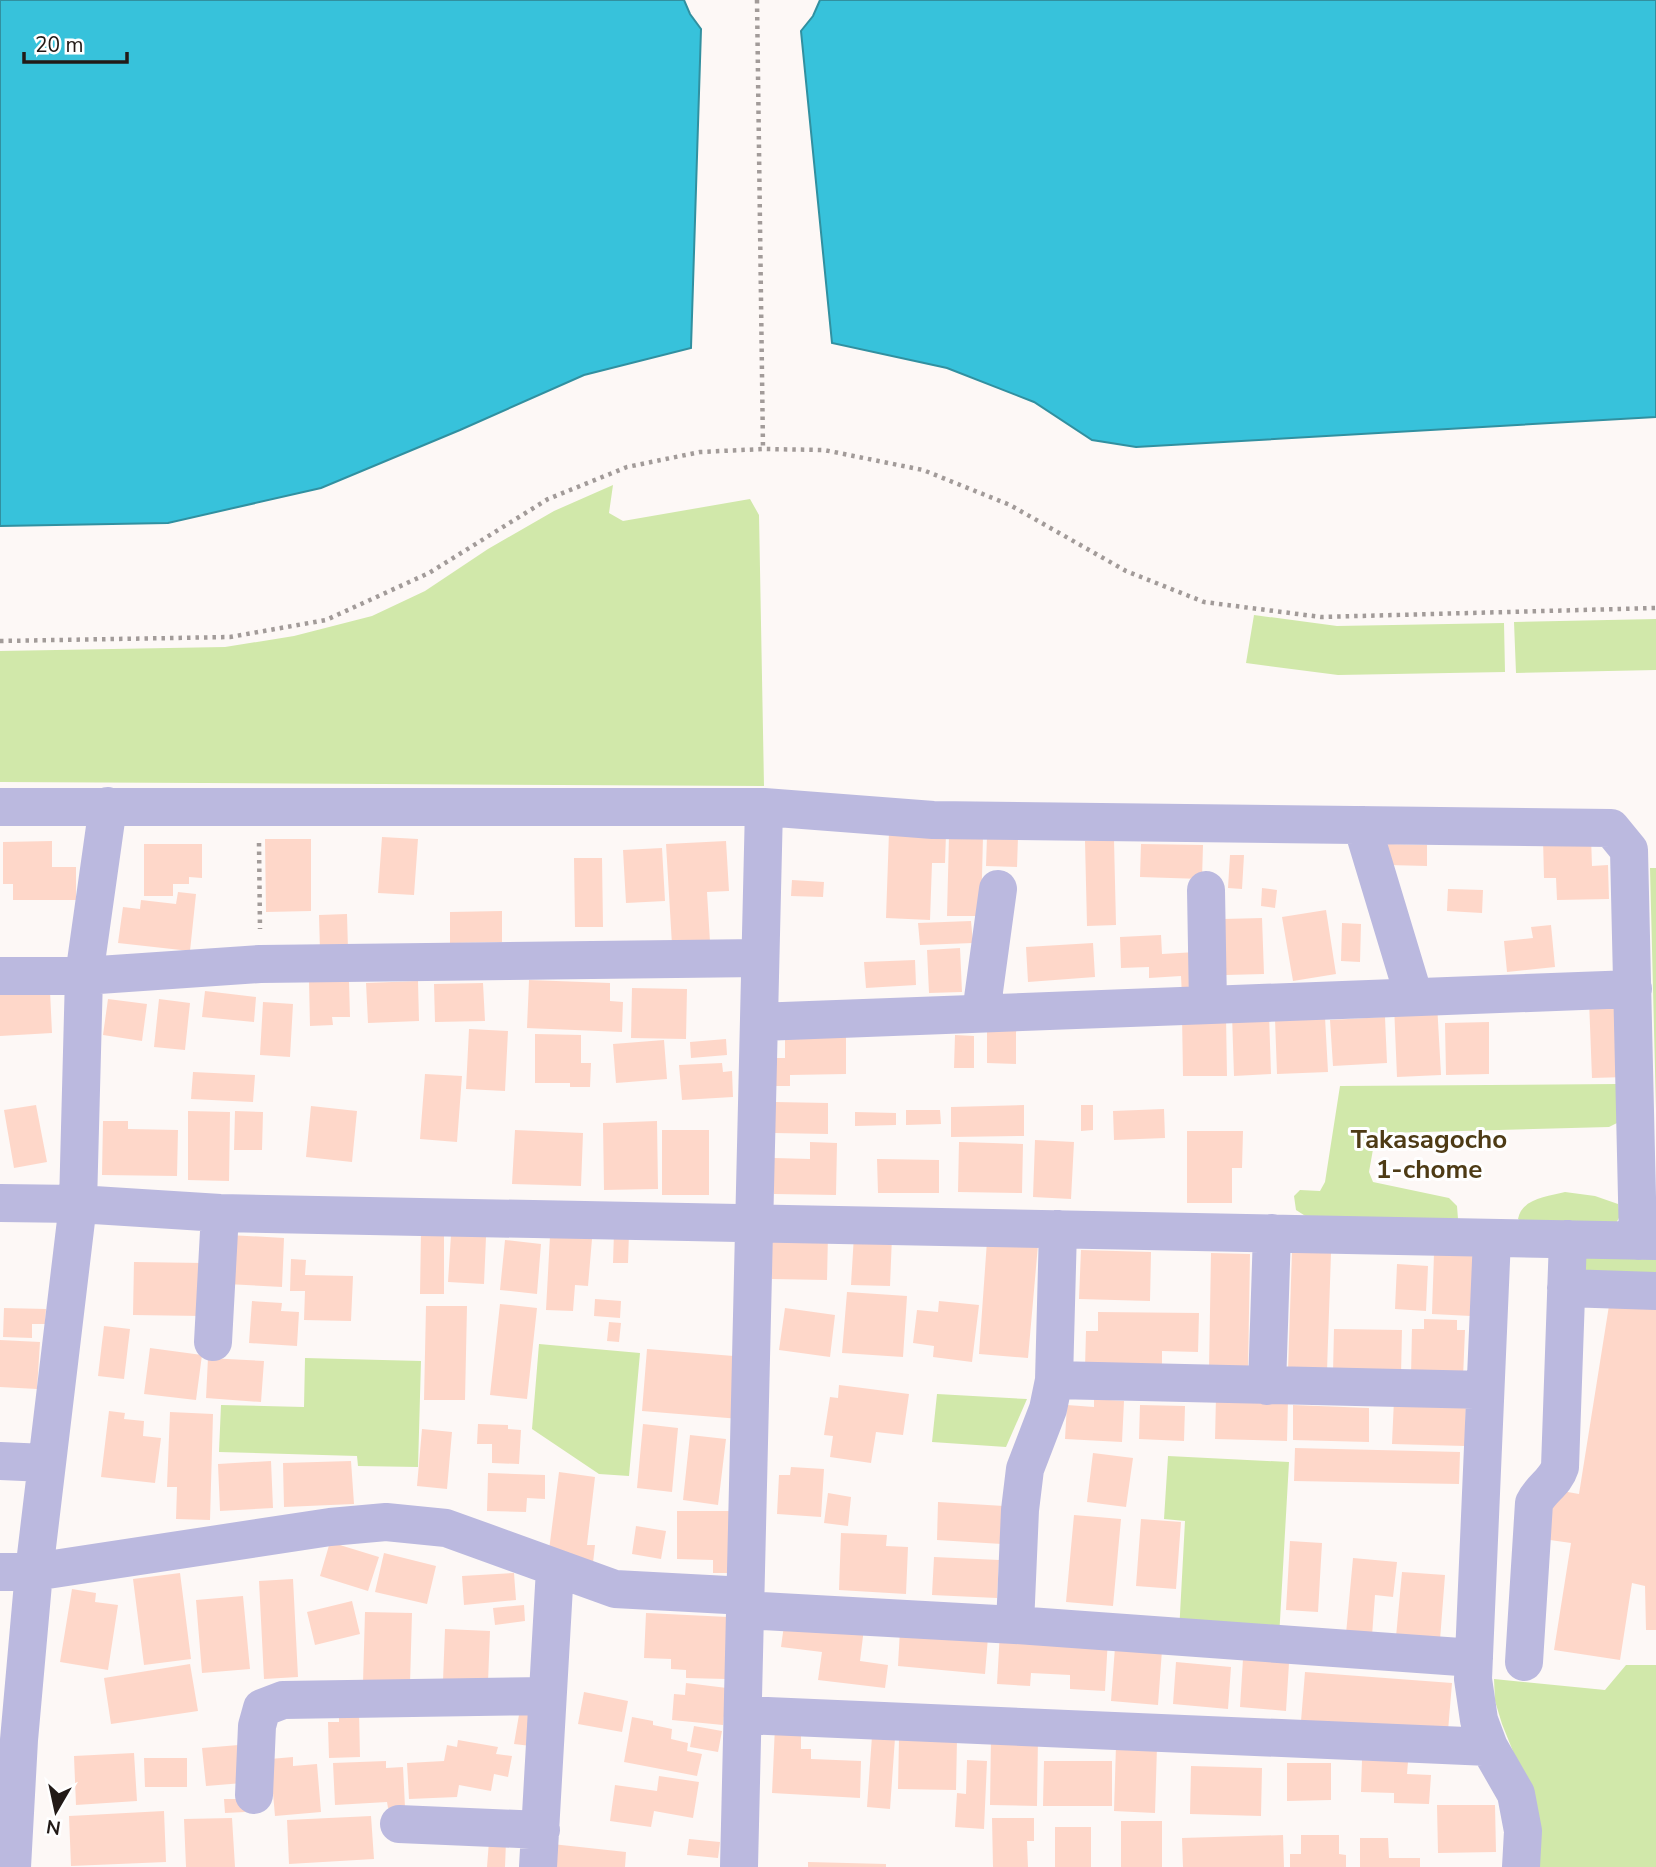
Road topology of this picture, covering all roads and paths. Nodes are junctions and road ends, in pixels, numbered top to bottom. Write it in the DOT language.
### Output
graph roads {
  1 [pos="757,0"];
  2 [pos="764,449"];
  3 [pos="1656,608"];
  4 [pos="0,641"];
  5 [pos="108,806"];
  6 [pos="0,807"];
  7 [pos="764,807"];
  8 [pos="1362,825"];
  9 [pos="259,832"];
  10 [pos="998,889"];
  11 [pos="1206,890"];
  12 [pos="760,958"];
  13 [pos="260,964"];
  14 [pos="0,976"];
  15 [pos="84,976"];
  16 [pos="1633,989"];
  17 [pos="1414,997"];
  18 [pos="1208,1005"];
  19 [pos="981,1013"];
  20 [pos="759,1022"];
  21 [pos="0,1203"];
  22 [pos="78,1204"];
  23 [pos="220,1213"];
  24 [pos="754,1223"];
  25 [pos="1058,1229"];
  26 [pos="1272,1233"];
  27 [pos="1492,1238"];
  28 [pos="1568,1240"];
  29 [pos="1647,1241"];
  30 [pos="1566,1288"];
  31 [pos="1656,1292"];
  32 [pos="213,1342"];
  33 [pos="1054,1380"];
  34 [pos="1267,1386"];
  35 [pos="1485,1390"];
  36 [pos="0,1461"];
  37 [pos="46,1463"];
  38 [pos="555,1569"];
  39 [pos="17,1572"];
  40 [pos="746,1603"];
  41 [pos="1015,1625"];
  42 [pos="1474,1658"];
  43 [pos="1524,1661"];
  44 [pos="547,1696"];
  45 [pos="743,1715"];
  46 [pos="10,1740"];
  47 [pos="1489,1747"];
  48 [pos="254,1796"];
  49 [pos="400,1824"];
  50 [pos="541,1830"];
  51 [pos="12,1867"];
  52 [pos="538,1867"];
  53 [pos="739,1867"];
  54 [pos="1521,1867"];
  1 -- 2 [label="path"];
  2 -- 3 [label="path"];
  2 -- 4 [label="path"];
  5 -- 6 [label="street"];
  5 -- 7 [label="street"];
  5 -- 15 [label="street"];
  7 -- 8 [label="street"];
  7 -- 12 [label="street"];
  8 -- 16 [label="street"];
  8 -- 17 [label="street"];
  9 -- 13 [label="path"];
  10 -- 19 [label="street"];
  11 -- 18 [label="street"];
  12 -- 13 [label="street"];
  12 -- 20 [label="street"];
  13 -- 15 [label="street"];
  14 -- 15 [label="street"];
  15 -- 22 [label="street"];
  16 -- 17 [label="street"];
  16 -- 29 [label="street"];
  17 -- 18 [label="street"];
  18 -- 19 [label="street"];
  19 -- 20 [label="street"];
  20 -- 24 [label="street"];
  21 -- 22 [label="street"];
  22 -- 23 [label="street"];
  22 -- 37 [label="street"];
  23 -- 24 [label="street"];
  23 -- 32 [label="street"];
  24 -- 25 [label="street"];
  24 -- 40 [label="street"];
  25 -- 26 [label="street"];
  25 -- 33 [label="street"];
  26 -- 27 [label="street"];
  26 -- 34 [label="street"];
  27 -- 28 [label="street"];
  27 -- 35 [label="street"];
  28 -- 29 [label="street"];
  28 -- 30 [label="street"];
  30 -- 31 [label="street"];
  30 -- 43 [label="street"];
  33 -- 34 [label="street"];
  33 -- 41 [label="street"];
  34 -- 35 [label="street"];
  35 -- 42 [label="street"];
  36 -- 37 [label="street"];
  37 -- 39 [label="street"];
  38 -- 39 [label="street"];
  38 -- 40 [label="street"];
  38 -- 44 [label="street"];
  39 -- 46 [label="street"];
  40 -- 41 [label="street"];
  40 -- 45 [label="street"];
  41 -- 42 [label="street"];
  42 -- 47 [label="street"];
  44 -- 48 [label="street"];
  44 -- 50 [label="street"];
  45 -- 47 [label="street"];
  45 -- 53 [label="street"];
  46 -- 51 [label="street"];
  47 -- 54 [label="street"];
  49 -- 50 [label="street"];
  50 -- 52 [label="street"];
}
